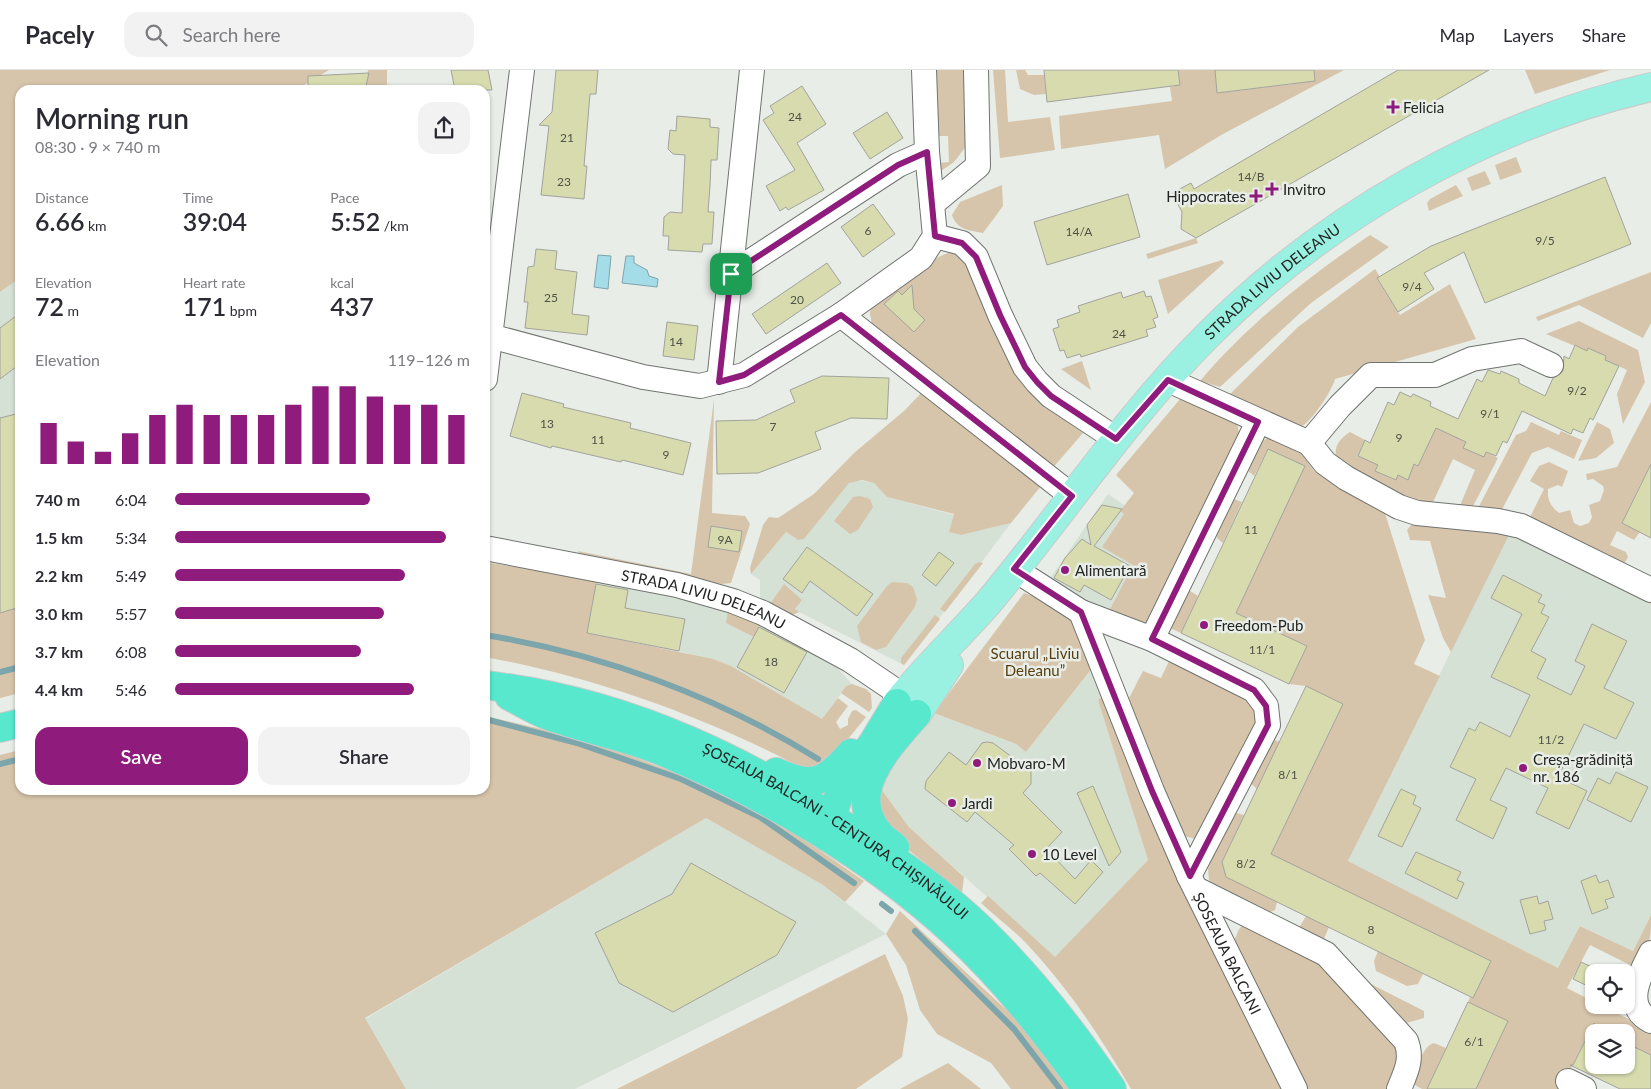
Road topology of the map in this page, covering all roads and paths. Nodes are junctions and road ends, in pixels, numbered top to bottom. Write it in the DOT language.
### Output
graph roads {
  1 [pos="522,70"];
  2 [pos="752,70"];
  3 [pos="924,70"];
  4 [pos="976,70"];
  5 [pos="1651,87"];
  6 [pos="927,152"];
  7 [pos="932,204"];
  8 [pos="935,236"];
  9 [pos="731,274"];
  10 [pos="841,315"];
  11 [pos="490,336"];
  12 [pos="1551,365"];
  13 [pos="1168,380"];
  14 [pos="719,382"];
  15 [pos="1258,422"];
  16 [pos="1116,439"];
  17 [pos="1309,443"];
  18 [pos="1072,496"];
  19 [pos="490,549"];
  20 [pos="1014,569"];
  21 [pos="1651,590"];
  22 [pos="1081,612"];
  23 [pos="1152,639"];
  24 [pos="490,685"];
  25 [pos="490,686"];
  26 [pos="490,687"];
  27 [pos="906,710"];
  28 [pos="15,724"];
  29 [pos="0,728"];
  30 [pos="831,811"];
  31 [pos="1193,882"];
  32 [pos="1651,953"];
  33 [pos="1651,1021"];
  34 [pos="1086,1089"];
  35 [pos="1098,1089"];
  36 [pos="1112,1089"];
  37 [pos="1295,1089"];
  38 [pos="1399,1089"];
  1 -- 11 [label="street"];
  2 -- 9 [label="street"];
  3 -- 6 [label="street"];
  4 -- 7 [label="street"];
  5 -- 13 [label="main road, STRADA LIVIU DELEANU"];
  6 -- 7 [label="street"];
  6 -- 9 [label="street"];
  7 -- 8 [label="street"];
  8 -- 10 [label="street"];
  8 -- 16 [label="street"];
  9 -- 14 [label="street"];
  10 -- 14 [label="street"];
  10 -- 18 [label="street"];
  11 -- 14 [label="street"];
  12 -- 17 [label="street"];
  13 -- 15 [label="street"];
  13 -- 16 [label="main road, STRADA LIVIU DELEANU"];
  15 -- 17 [label="street"];
  15 -- 23 [label="street"];
  16 -- 18 [label="main road, STRADA LIVIU DELEANU"];
  17 -- 21 [label="street"];
  18 -- 20 [label="main road, STRADA LIVIU DELEANU"];
  19 -- 27 [label="street, STRADA LIVIU DELEANU"];
  20 -- 22 [label="street"];
  20 -- 27 [label="main road, STRADA LIVIU DELEANU"];
  22 -- 23 [label="street"];
  22 -- 31 [label="street, ȘOSEAUA BALCANI"];
  23 -- 31 [label="street"];
  24 -- 27 [label="highway"];
  25 -- 30 [label="highway"];
  26 -- 34 [label="highway, ȘOSEAUA BALCANI - CENTURA CHIȘINĂULUI"];
  27 -- 30 [label="highway"];
  27 -- 36 [label="highway"];
  28 -- 29 [label="highway"];
  30 -- 35 [label="highway"];
  30 -- 36 [label="highway, ȘOSEAUA BALCANI - CENTURA CHIȘINĂULUI"];
  31 -- 37 [label="street, ȘOSEAUA BALCANI"];
  31 -- 38 [label="street"];
  32 -- 33 [label="street"];
}
